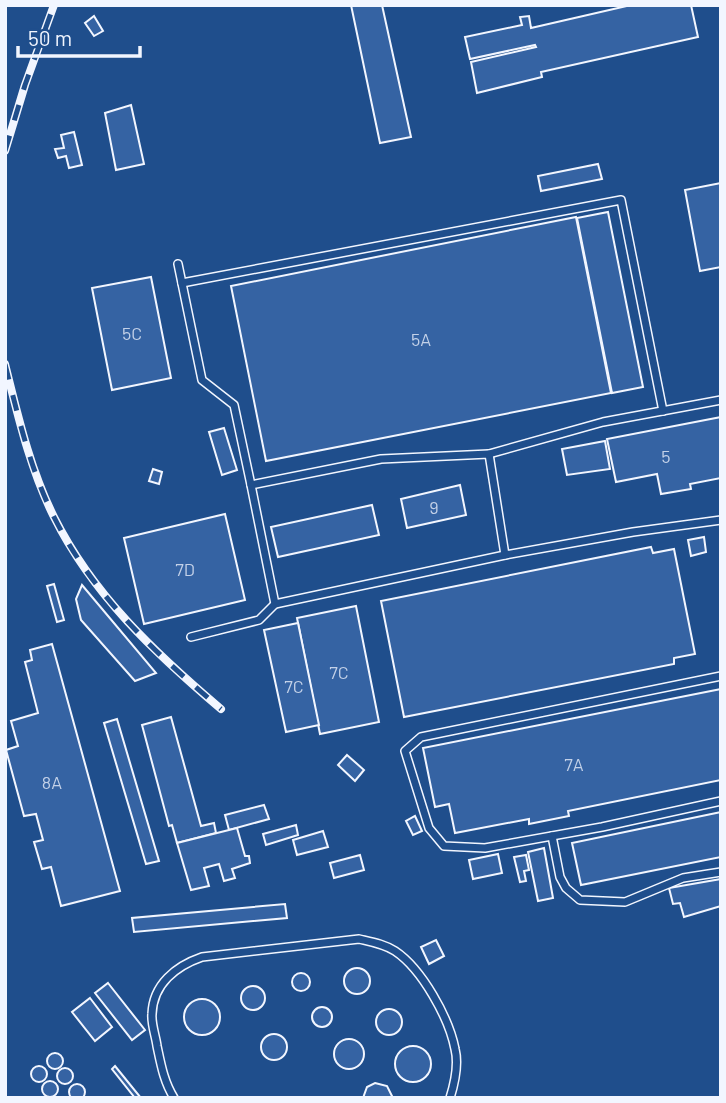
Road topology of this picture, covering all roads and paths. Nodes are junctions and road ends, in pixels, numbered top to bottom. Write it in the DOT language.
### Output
graph roads {
  1 [pos="178,264"];
  2 [pos="182,283"];
  3 [pos="721,400"];
  4 [pos="663,411"];
  5 [pos="489,454"];
  6 [pos="251,485"];
  7 [pos="721,520"];
  8 [pos="505,555"];
  9 [pos="275,604"];
  10 [pos="191,638"];
  11 [pos="721,676"];
  12 [pos="721,801"];
  13 [pos="552,836"];
  14 [pos="721,872"];
  15 [pos="174,1098"];
  16 [pos="450,1098"];
  1 -- 2 [label="lane"];
  2 -- 4 [label="lane"];
  2 -- 6 [label="lane"];
  3 -- 4 [label="lane"];
  4 -- 5 [label="lane"];
  5 -- 6 [label="lane"];
  5 -- 8 [label="lane"];
  6 -- 9 [label="lane"];
  7 -- 8 [label="lane"];
  8 -- 9 [label="lane"];
  9 -- 10 [label="lane"];
  11 -- 13 [label="lane"];
  12 -- 13 [label="lane"];
  13 -- 14 [label="lane"];
  15 -- 16 [label="lane"];
}
